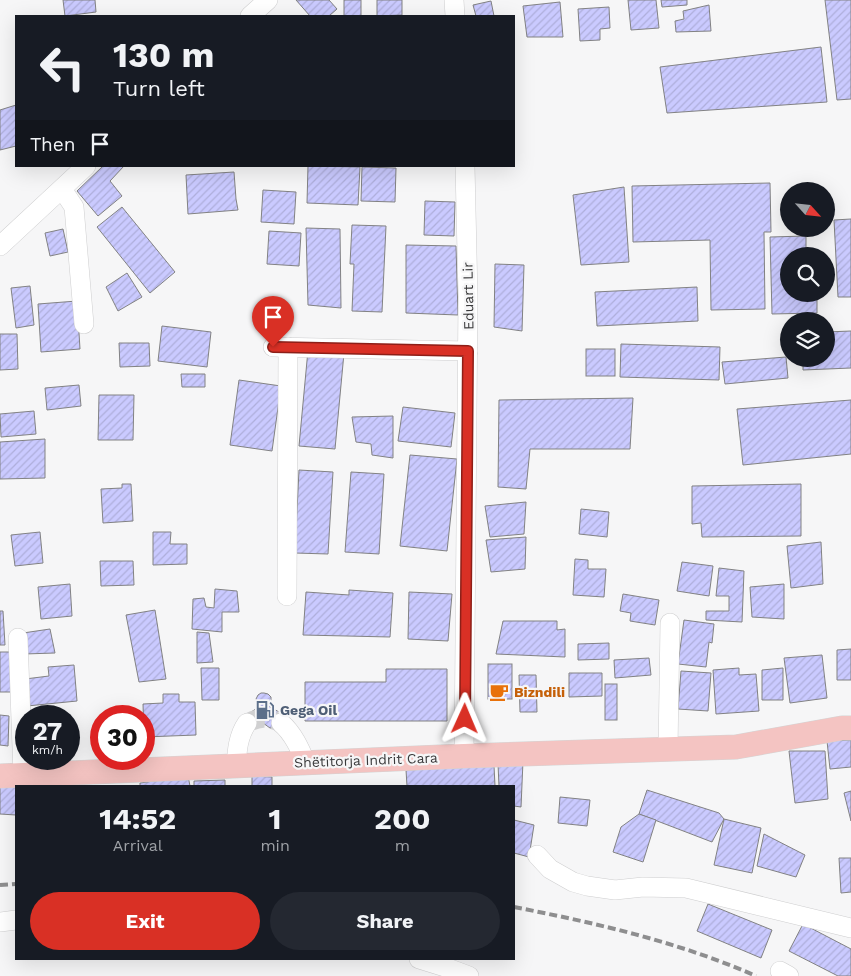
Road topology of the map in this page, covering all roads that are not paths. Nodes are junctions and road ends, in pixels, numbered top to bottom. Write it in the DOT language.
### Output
graph roads {
  1 [pos="268,0"];
  2 [pos="454,0"];
  3 [pos="251,15"];
  4 [pos="455,15"];
  5 [pos="85,167"];
  6 [pos="465,167"];
  7 [pos="62,189"];
  8 [pos="0,246"];
  9 [pos="84,324"];
  10 [pos="468,351"];
  11 [pos="288,596"];
  12 [pos="670,623"];
  13 [pos="18,638"];
  14 [pos="247,723"];
  15 [pos="281,723"];
  16 [pos="851,728"];
  17 [pos="668,750"];
  18 [pos="464,756"];
  19 [pos="306,763"];
  20 [pos="236,766"];
  21 [pos="11,775"];
  22 [pos="538,855"];
  23 [pos="15,920"];
  24 [pos="0,922"];
  25 [pos="851,928"];
  26 [pos="422,960"];
  27 [pos="469,976"];
  1 -- 3 [label="street"];
  2 -- 4 [label="street"];
  5 -- 7 [label="street"];
  6 -- 10 [label="street, Eduart Lir"];
  7 -- 8 [label="street"];
  7 -- 9 [label="street"];
  10 -- 11 [label="street"];
  10 -- 18 [label="street, Eduart Lir"];
  12 -- 17 [label="street"];
  13 -- 21 [label="street"];
  14 -- 20 [label="street"];
  15 -- 19 [label="street"];
  16 -- 17 [label="main road, Shëtitorja Indrit Cara"];
  17 -- 18 [label="main road, Shëtitorja Indrit Cara"];
  18 -- 19 [label="main road, Shëtitorja Indrit Cara"];
  19 -- 20 [label="main road, Shëtitorja Indrit Cara"];
  20 -- 21 [label="main road, Shëtitorja Indrit Cara"];
  22 -- 25 [label="street"];
  23 -- 24 [label="street"];
  26 -- 27 [label="street"];
}
